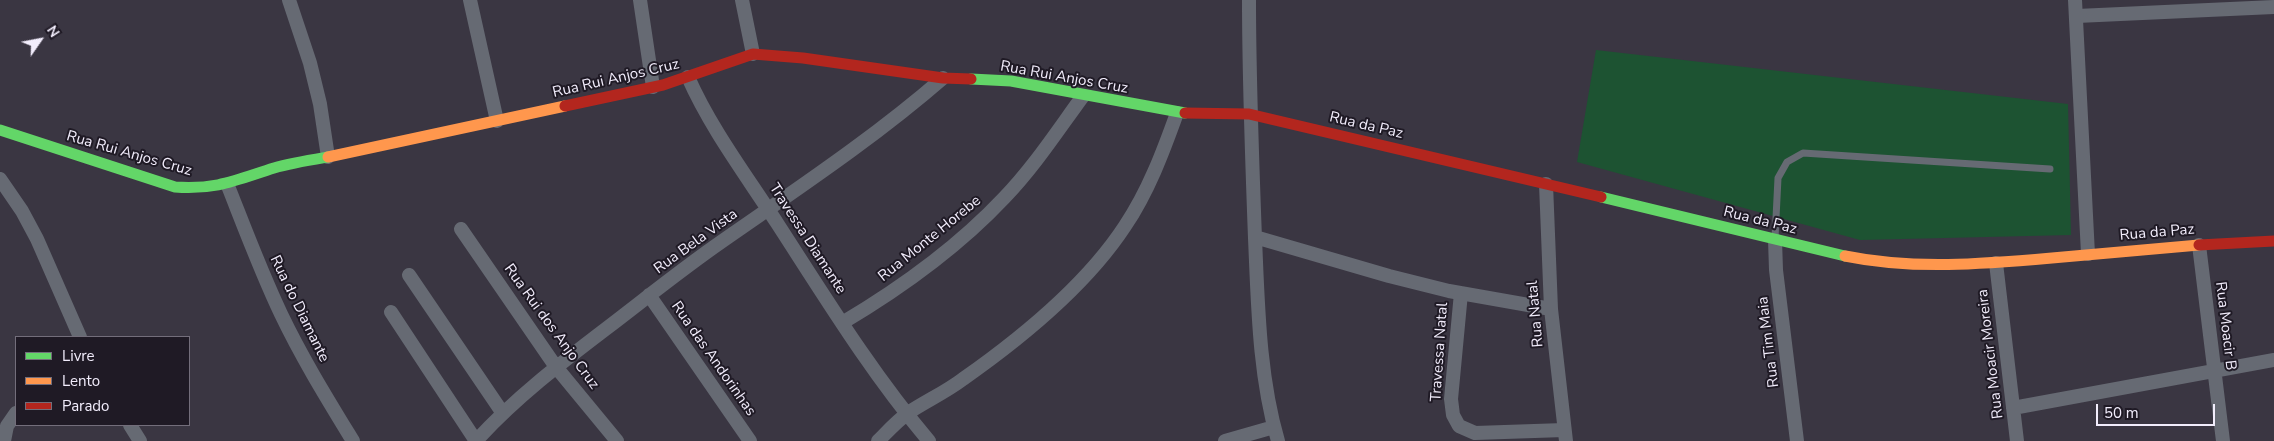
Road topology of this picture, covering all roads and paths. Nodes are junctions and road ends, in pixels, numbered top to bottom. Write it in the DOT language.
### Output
graph roads {
  1 [pos="289,0"];
  2 [pos="470,0"];
  3 [pos="640,0"];
  4 [pos="742,0"];
  5 [pos="1249,0"];
  6 [pos="2076,0"];
  7 [pos="2274,7"];
  8 [pos="2077,16"];
  9 [pos="753,54"];
  10 [pos="688,77"];
  11 [pos="943,78"];
  12 [pos="653,87"];
  13 [pos="1083,96"];
  14 [pos="1177,113"];
  15 [pos="1250,114"];
  16 [pos="497,122"];
  17 [pos="0,130"];
  18 [pos="328,157"];
  19 [pos="2050,170"];
  20 [pos="0,179"];
  21 [pos="1546,184"];
  22 [pos="228,186"];
  23 [pos="769,210"];
  24 [pos="461,229"];
  25 [pos="1255,237"];
  26 [pos="1775,240"];
  27 [pos="2274,242"];
  28 [pos="2199,244"];
  29 [pos="2088,254"];
  30 [pos="1996,263"];
  31 [pos="409,274"];
  32 [pos="1461,292"];
  33 [pos="649,295"];
  34 [pos="1551,309"];
  35 [pos="391,312"];
  36 [pos="842,323"];
  37 [pos="80,336"];
  38 [pos="2274,360"];
  39 [pos="556,367"];
  40 [pos="2215,372"];
  41 [pos="2013,408"];
  42 [pos="502,412"];
  43 [pos="15,414"];
  44 [pos="907,414"];
  45 [pos="3,425"];
  46 [pos="131,426"];
  47 [pos="1276,434"];
  48 [pos="1565,435"];
  49 [pos="4,441"];
  50 [pos="140,441"];
  51 [pos="353,441"];
  52 [pos="476,441"];
  53 [pos="617,441"];
  54 [pos="750,441"];
  55 [pos="878,441"];
  56 [pos="929,441"];
  57 [pos="1225,441"];
  58 [pos="1797,441"];
  59 [pos="2017,441"];
  60 [pos="2223,441"];
  1 -- 18 [label="street"];
  2 -- 16 [label="street"];
  3 -- 12 [label="street"];
  4 -- 9 [label="street"];
  5 -- 15 [label="street"];
  6 -- 8 [label="street"];
  7 -- 8 [label="street"];
  8 -- 29 [label="street"];
  9 -- 10 [label="street, Rua Rui Anjos Cruz"];
  9 -- 11 [label="street, Rua Rui Anjos Cruz"];
  10 -- 12 [label="street, Rua Rui Anjos Cruz"];
  10 -- 23 [label="street, Travessa Diamante"];
  11 -- 13 [label="street, Rua Rui Anjos Cruz"];
  11 -- 23 [label="street, Rua Bela Vista"];
  12 -- 16 [label="street, Rua Rui Anjos Cruz"];
  13 -- 14 [label="street, Rua Rui Anjos Cruz"];
  13 -- 36 [label="street, Rua Monte Horebe"];
  14 -- 15 [label="street, Rua Rui Anjos Cruz"];
  14 -- 44 [label="street"];
  15 -- 21 [label="street, Rua da Paz"];
  15 -- 25 [label="street"];
  16 -- 18 [label="street, Rua Rui Anjos Cruz"];
  17 -- 22 [label="street, Rua Rui Anjos Cruz"];
  18 -- 22 [label="street, Rua Rui Anjos Cruz"];
  19 -- 26 [label="lane"];
  20 -- 37 [label="street"];
  21 -- 26 [label="street, Rua da Paz"];
  21 -- 34 [label="street, Rua Natal"];
  22 -- 51 [label="street, Rua do Diamante"];
  23 -- 33 [label="street, Rua Bela Vista"];
  23 -- 36 [label="street, Travessa Diamante"];
  24 -- 39 [label="street, Rua Rui dos Anjo Cruz"];
  25 -- 32 [label="street, Travessa Natal"];
  25 -- 47 [label="street"];
  26 -- 30 [label="street, Rua da Paz"];
  26 -- 58 [label="street, Rua Tim Maia"];
  27 -- 28 [label="street, Rua da Paz"];
  28 -- 29 [label="street, Rua da Paz"];
  28 -- 40 [label="street, Rua Moacir B"];
  29 -- 30 [label="street, Rua da Paz"];
  30 -- 41 [label="street, Rua Moacir Moreira"];
  31 -- 42 [label="street"];
  32 -- 34 [label="street, Travessa Natal"];
  32 -- 48 [label="street, Travessa Natal"];
  33 -- 39 [label="street, Rua Bela Vista"];
  33 -- 54 [label="street, Rua das Andorinhas"];
  34 -- 48 [label="street, Rua Natal"];
  35 -- 52 [label="street"];
  36 -- 44 [label="street, Travessa Diamante"];
  38 -- 40 [label="street"];
  39 -- 42 [label="street, Rua Bela Vista"];
  39 -- 53 [label="street, Rua Rui dos Anjo Cruz"];
  40 -- 41 [label="street"];
  40 -- 60 [label="street, Rua Moacir B"];
  41 -- 59 [label="street, Rua Moacir Moreira"];
  42 -- 52 [label="street, Rua Bela Vista"];
  43 -- 45 [label="street"];
  44 -- 55 [label="street"];
  44 -- 56 [label="street, Travessa Diamante"];
  45 -- 49 [label="street"];
  46 -- 50 [label="street"];
  47 -- 57 [label="street"];
}
